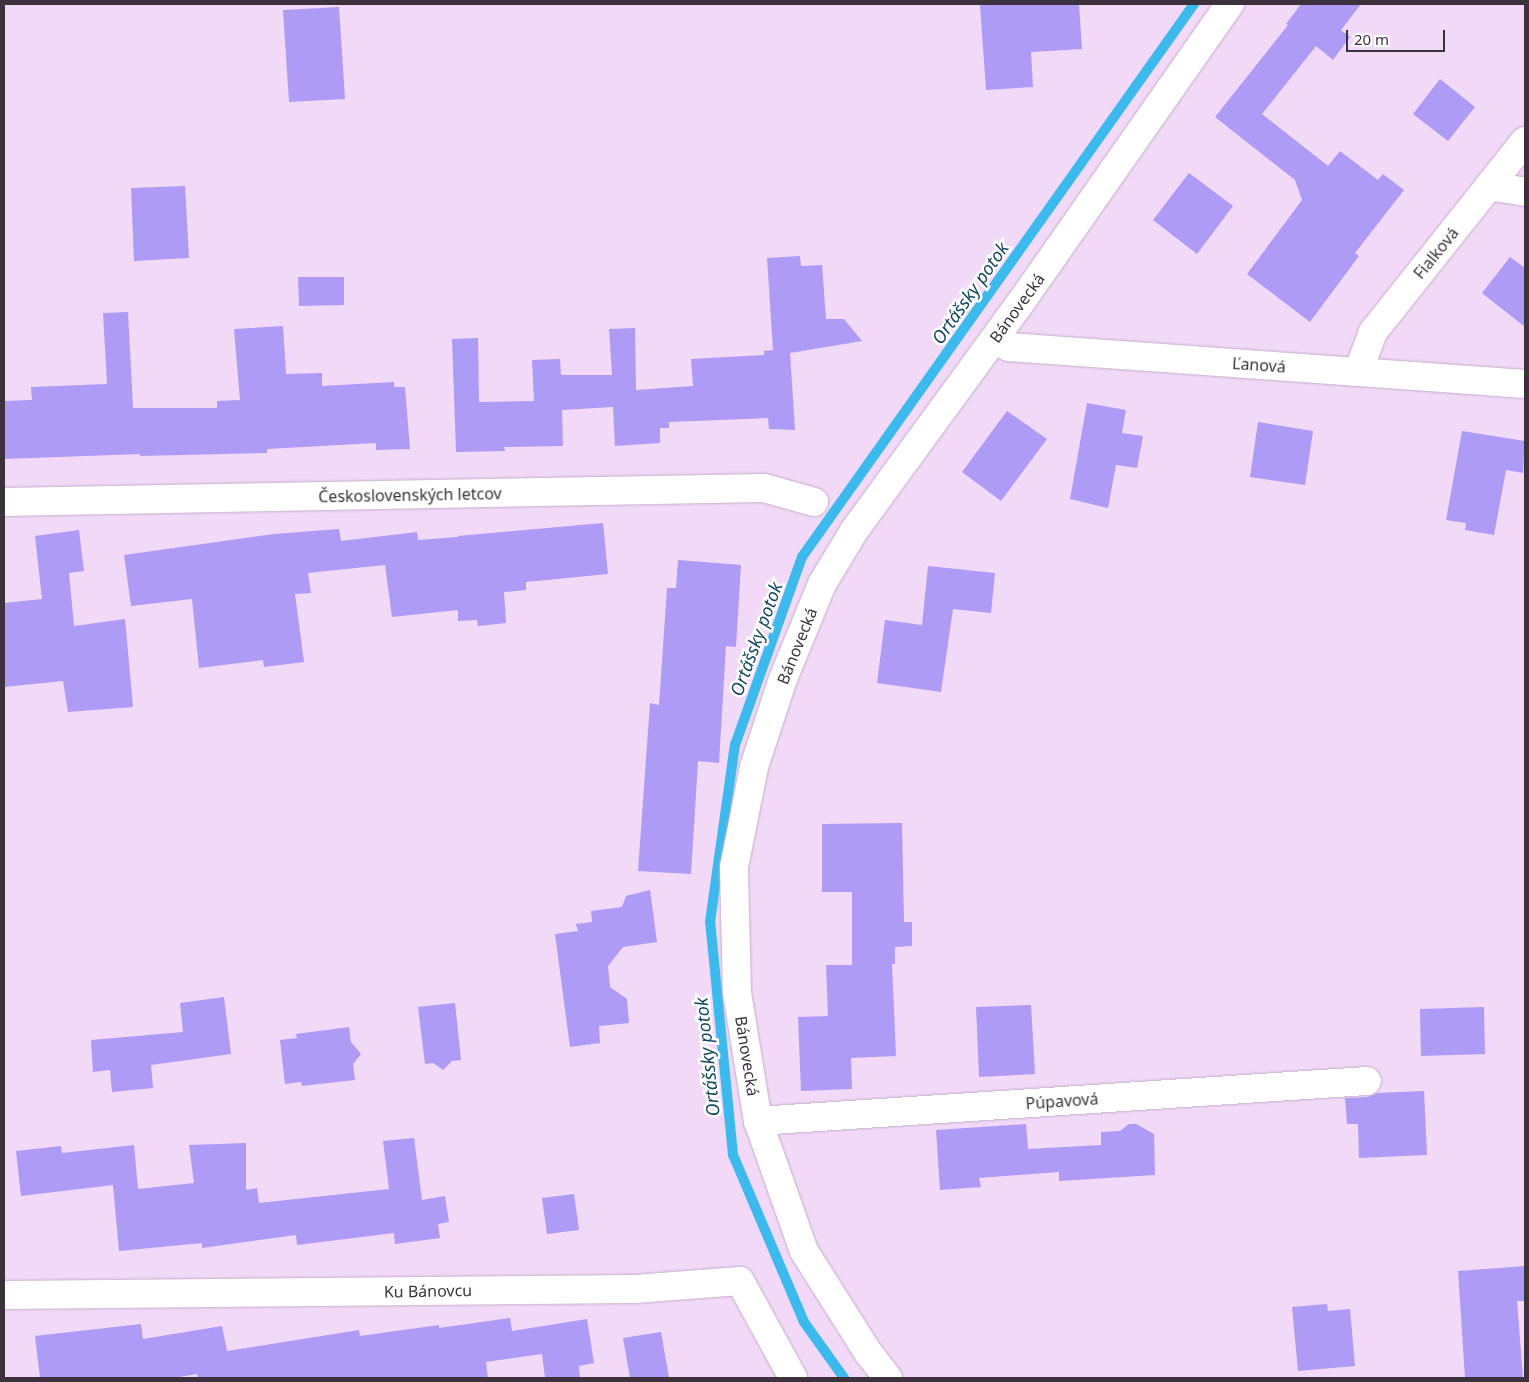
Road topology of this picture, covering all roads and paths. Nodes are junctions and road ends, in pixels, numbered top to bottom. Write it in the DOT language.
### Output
graph roads {
  1 [pos="1230,4"];
  2 [pos="1525,141"];
  3 [pos="1489,186"];
  4 [pos="1525,192"];
  5 [pos="994,340"];
  6 [pos="1358,372"];
  7 [pos="1525,384"];
  8 [pos="4,502"];
  9 [pos="814,502"];
  10 [pos="1367,1081"];
  11 [pos="758,1121"];
  12 [pos="4,1295"];
  13 [pos="793,1378"];
  14 [pos="888,1378"];
  1 -- 5 [label="street, Bánovecká"];
  2 -- 3 [label="street, Fialková"];
  3 -- 4 [label="street"];
  3 -- 6 [label="street, Fialková"];
  5 -- 6 [label="street, Ľanová"];
  5 -- 11 [label="street, Bánovecká"];
  6 -- 7 [label="street, Ľanová"];
  8 -- 9 [label="street, Československých letcov"];
  10 -- 11 [label="street, Púpavová"];
  11 -- 14 [label="street, Bánovecká"];
  12 -- 13 [label="street, Ku Bánovcu"];
}
